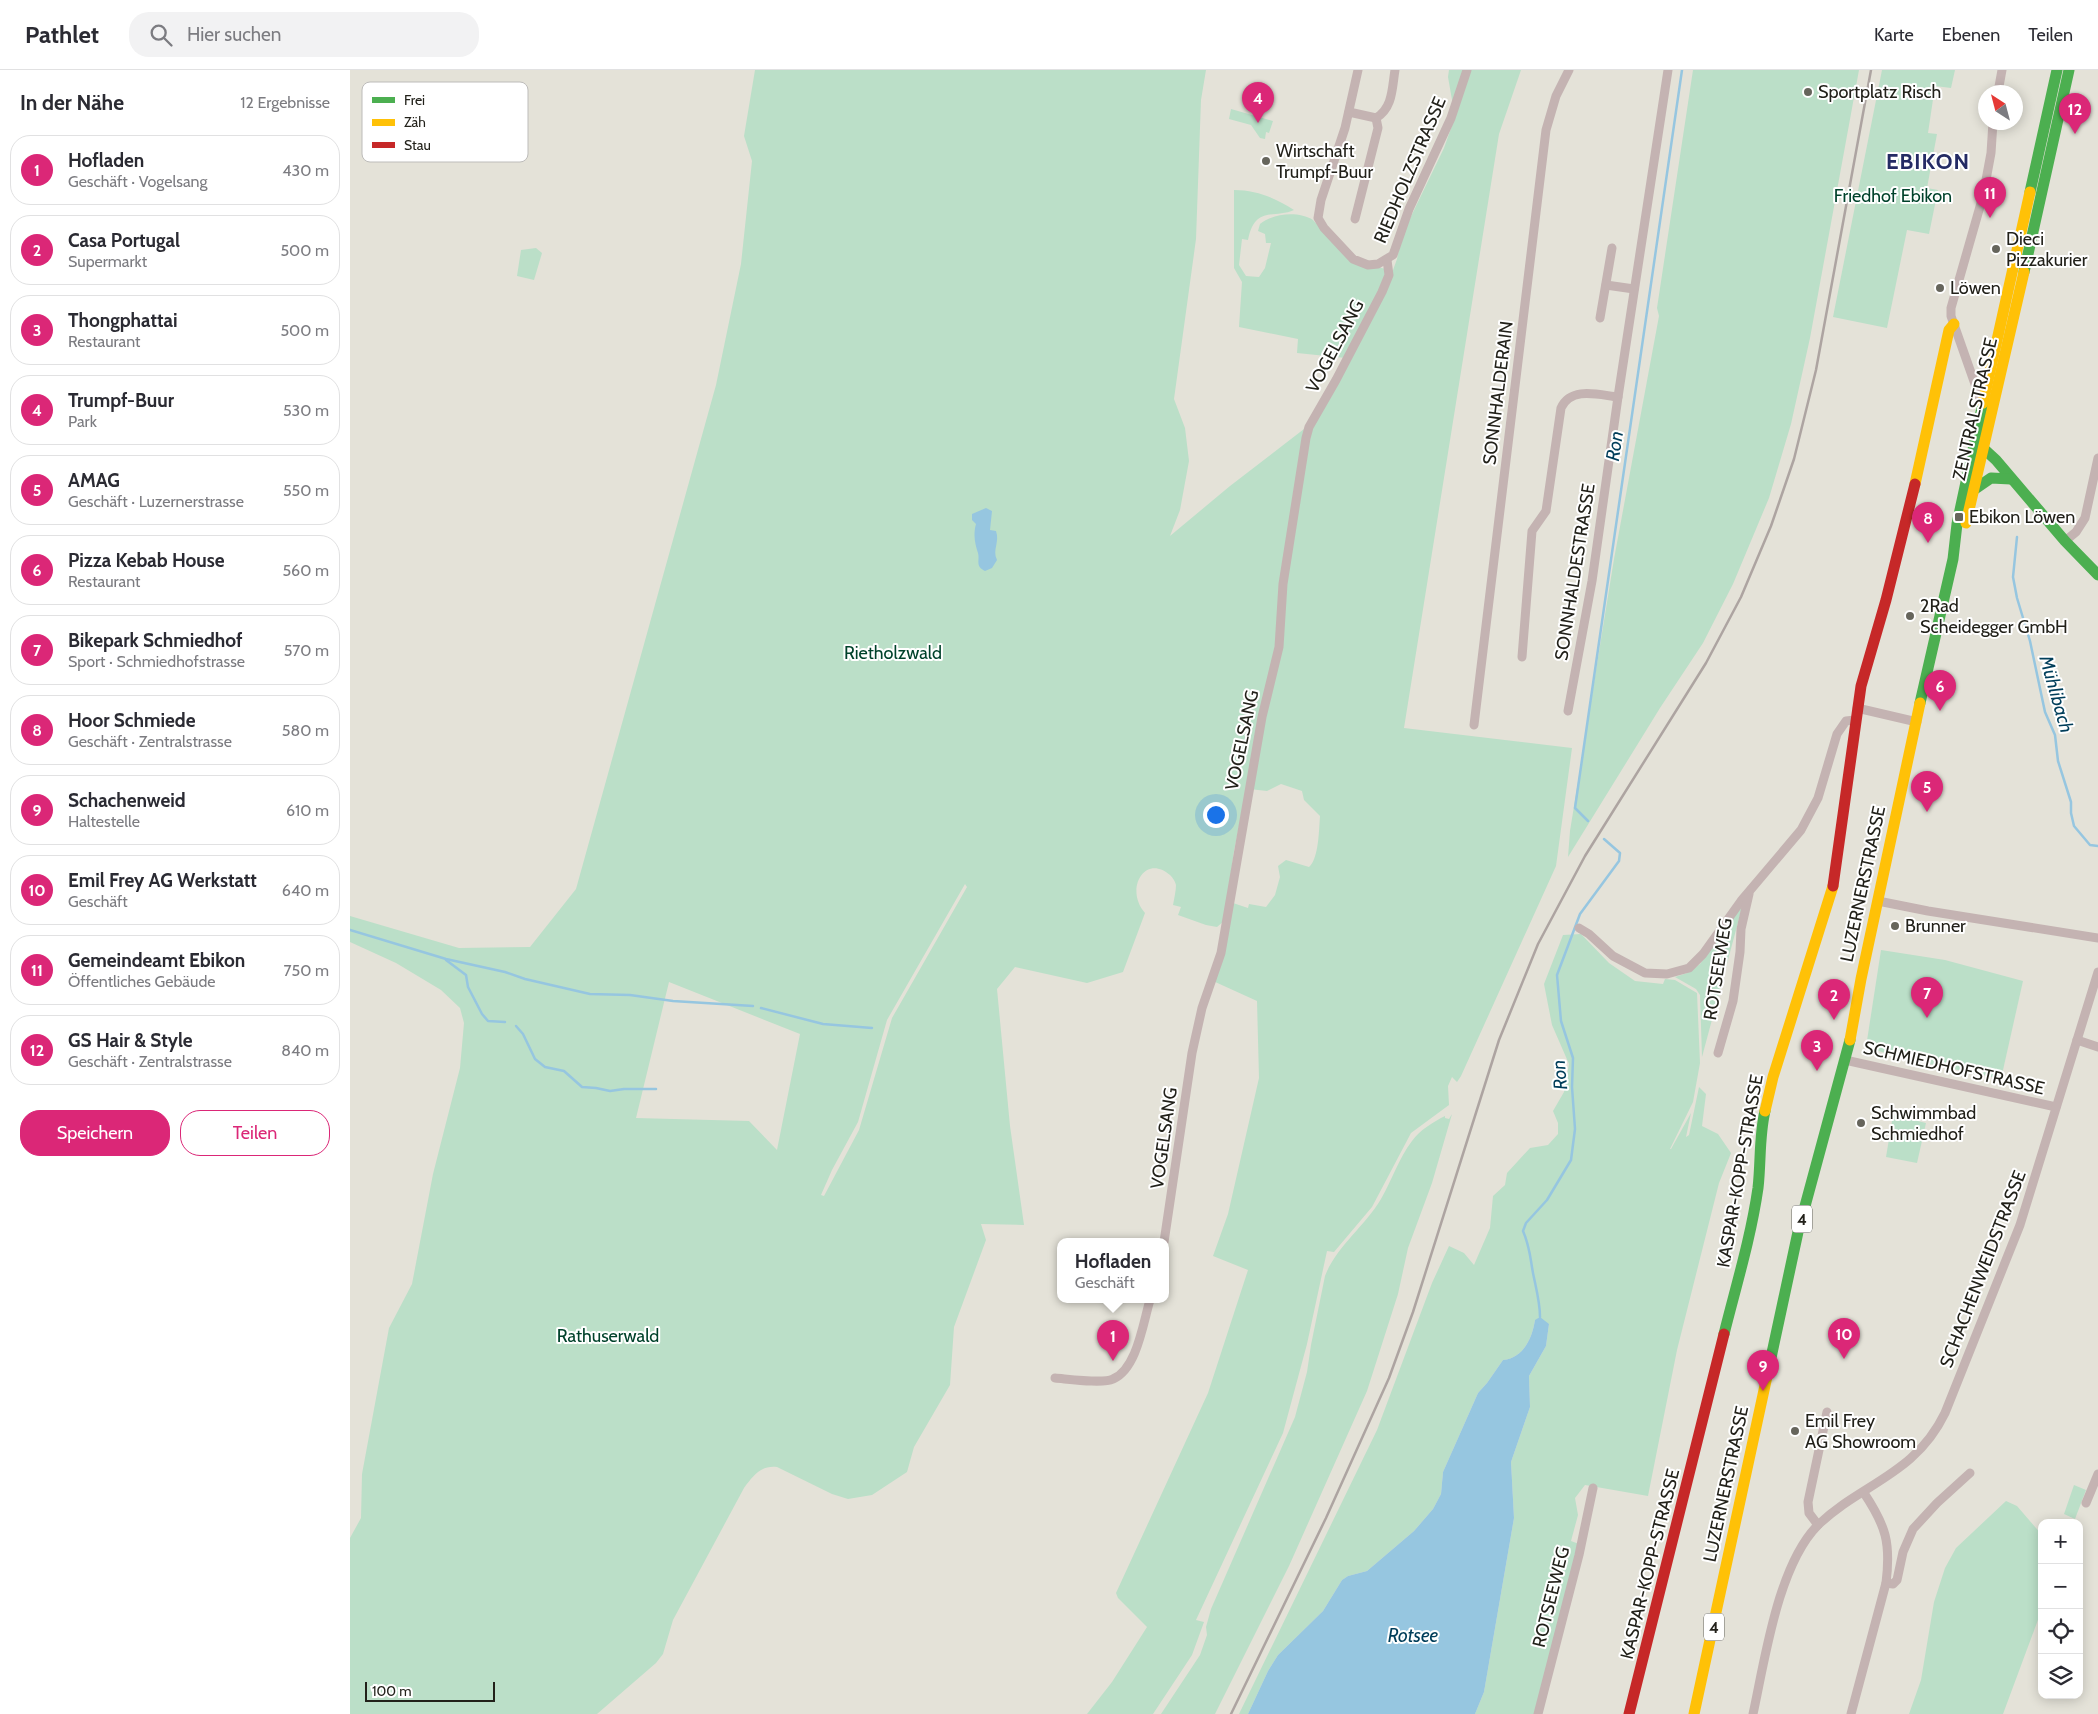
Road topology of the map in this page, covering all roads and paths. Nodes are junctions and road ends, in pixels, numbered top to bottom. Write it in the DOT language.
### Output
graph roads {
  1 [pos="1358,70"];
  2 [pos="1395,70"];
  3 [pos="1467,70"];
  4 [pos="1570,70"];
  5 [pos="1668,70"];
  6 [pos="2002,70"];
  7 [pos="2057,70"];
  8 [pos="2069,70"];
  9 [pos="1999,85"];
  10 [pos="1349,112"];
  11 [pos="1376,118"];
  12 [pos="1992,130"];
  13 [pos="1355,219"];
  14 [pos="1612,248"];
  15 [pos="1387,260"];
  16 [pos="1606,284"];
  17 [pos="1634,289"];
  18 [pos="1600,318"];
  19 [pos="1954,324"];
  20 [pos="1618,397"];
  21 [pos="1982,406"];
  22 [pos="1978,449"];
  23 [pos="2098,458"];
  24 [pos="2011,479"];
  25 [pos="1975,489"];
  26 [pos="2065,541"];
  27 [pos="1953,559"];
  28 [pos="2098,575"];
  29 [pos="1522,656"];
  30 [pos="1857,708"];
  31 [pos="1568,711"];
  32 [pos="1855,720"];
  33 [pos="1917,722"];
  34 [pos="1474,725"];
  35 [pos="1750,891"];
  36 [pos="1878,902"];
  37 [pos="1578,928"];
  38 [pos="2098,938"];
  39 [pos="2098,972"];
  40 [pos="2077,1040"];
  41 [pos="2098,1047"];
  42 [pos="1718,1053"];
  43 [pos="1844,1060"];
  44 [pos="2056,1107"];
  45 [pos="1165,1238"];
  46 [pos="1149,1303"];
  47 [pos="1055,1378"];
  48 [pos="1827,1412"];
  49 [pos="1970,1473"];
  50 [pos="2098,1474"];
  51 [pos="1593,1488"];
  52 [pos="1864,1493"];
  53 [pos="2086,1503"];
  54 [pos="1818,1525"];
  55 [pos="1886,1583"];
  56 [pos="1538,1714"];
  57 [pos="1629,1714"];
  58 [pos="1694,1714"];
  59 [pos="1754,1714"];
  60 [pos="1851,1714"];
  1 -- 10 [label="street"];
  2 -- 11 [label="street"];
  3 -- 15 [label="street, RIEDHOLZSTRASSE"];
  4 -- 34 [label="street, SONNHALDERAIN"];
  5 -- 17 [label="street, SONNHALDESTRASSE"];
  6 -- 9 [label="street"];
  7 -- 21 [label="main road, ZENTRALSTRASSE / 4"];
  8 -- 22 [label="main road, ZENTRALSTRASSE / 4"];
  10 -- 11 [label="street"];
  10 -- 15 [label="street, RIEDHOLZSTRASSE"];
  11 -- 13 [label="street"];
  12 -- 19 [label="street"];
  14 -- 16 [label="street"];
  15 -- 45 [label="street, VOGELSANG"];
  16 -- 17 [label="street"];
  16 -- 18 [label="street"];
  17 -- 20 [label="street, SONNHALDESTRASSE"];
  19 -- 21 [label="street"];
  19 -- 30 [label="main road, KASPAR-KOPP-STRASSE"];
  20 -- 29 [label="street"];
  20 -- 31 [label="street, SONNHALDESTRASSE"];
  21 -- 22 [label="main road, ZENTRALSTRASSE / 4"];
  22 -- 24 [label="main road"];
  22 -- 25 [label="main road, ZENTRALSTRASSE / 4"];
  22 -- 27 [label="main road, ZENTRALSTRASSE / 4"];
  23 -- 26 [label="street"];
  24 -- 25 [label="main road"];
  24 -- 26 [label="main road"];
  25 -- 27 [label="main road, ZENTRALSTRASSE / 4"];
  26 -- 28 [label="main road"];
  27 -- 33 [label="main road, LUZERNERSTRASSE / 4"];
  30 -- 32 [label="main road, KASPAR-KOPP-STRASSE"];
  30 -- 33 [label="street"];
  32 -- 35 [label="street, ROTSEEWEG"];
  32 -- 57 [label="main road, KASPAR-KOPP-STRASSE"];
  33 -- 36 [label="main road, LUZERNERSTRASSE / 4"];
  35 -- 37 [label="street, ROTSEEWEG"];
  35 -- 42 [label="street, ROTSEEWEG"];
  36 -- 38 [label="street"];
  36 -- 43 [label="main road, LUZERNERSTRASSE / 4"];
  39 -- 40 [label="street, SCHACHENWEIDSTRASSE"];
  40 -- 41 [label="street"];
  40 -- 44 [label="street, SCHACHENWEIDSTRASSE"];
  43 -- 44 [label="street, SCHMIEDHOFSTRASSE"];
  43 -- 58 [label="main road, LUZERNERSTRASSE / 4"];
  44 -- 52 [label="street, SCHACHENWEIDSTRASSE"];
  46 -- 47 [label="street"];
  48 -- 54 [label="street"];
  49 -- 55 [label="street"];
  50 -- 53 [label="street"];
  51 -- 56 [label="street, ROTSEEWEG"];
  52 -- 54 [label="street, SCHACHENWEIDSTRASSE"];
  52 -- 55 [label="street"];
  54 -- 59 [label="street, SCHACHENWEIDSTRASSE"];
  55 -- 60 [label="street"];
}
